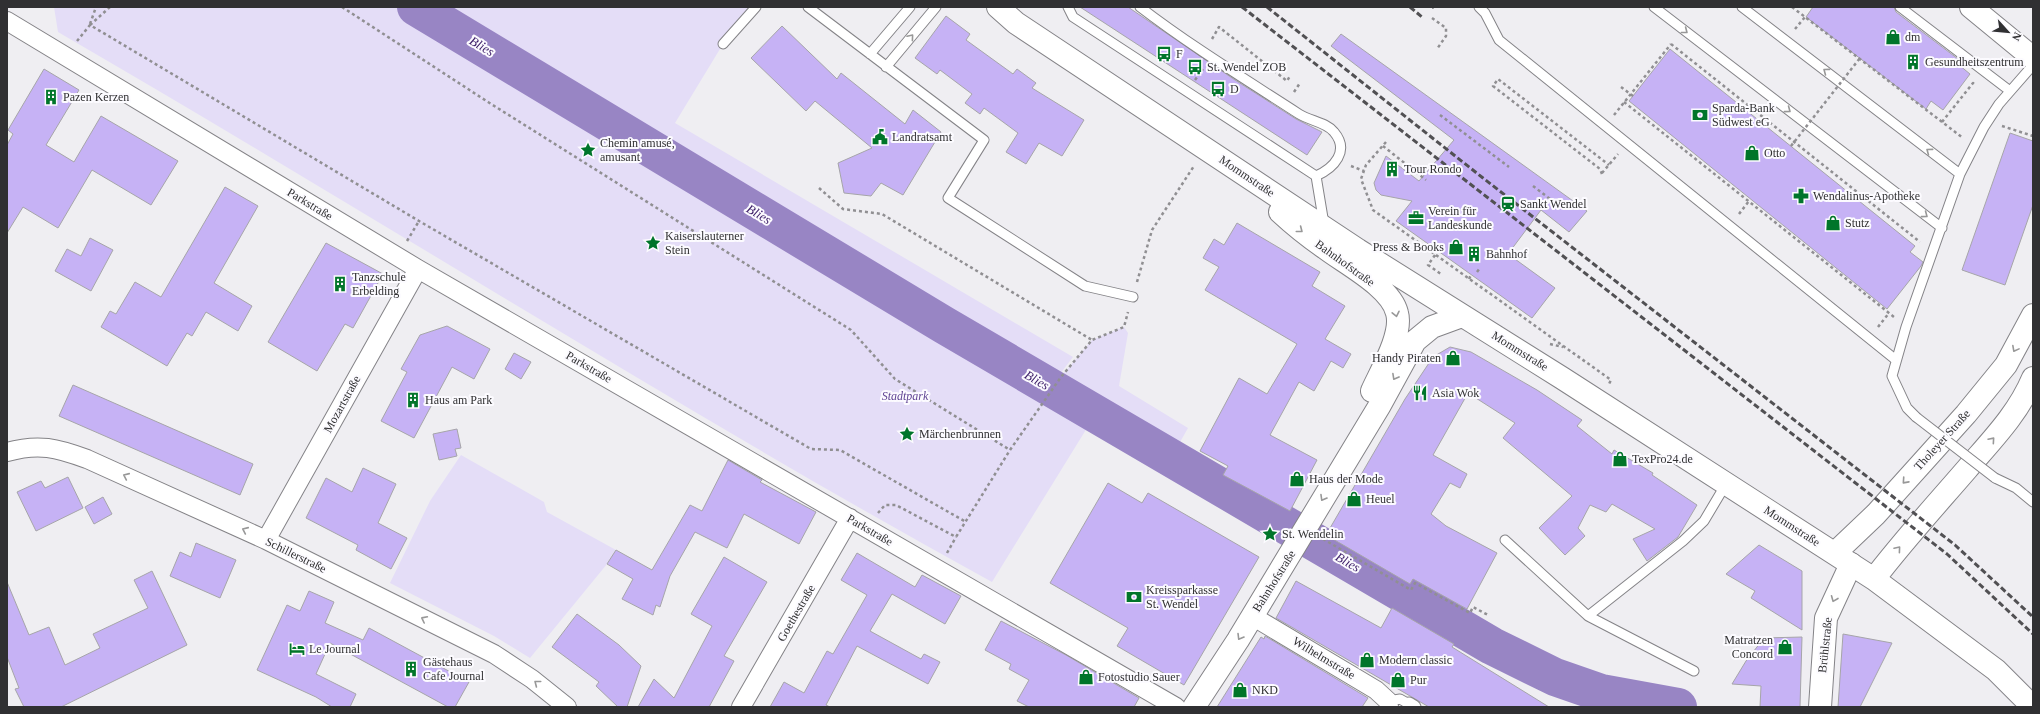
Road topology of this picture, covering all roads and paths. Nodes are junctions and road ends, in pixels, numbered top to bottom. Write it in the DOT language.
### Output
graph roads {
  1 [pos="96,7"];
  2 [pos="110,7"];
  3 [pos="342,7"];
  4 [pos="756,7"];
  5 [pos="808,7"];
  6 [pos="910,7"];
  7 [pos="936,7"];
  8 [pos="998,7"];
  9 [pos="1068,7"];
  10 [pos="1140,7"];
  11 [pos="1479,7"];
  12 [pos="1654,7"];
  13 [pos="1742,7"];
  14 [pos="1792,7"];
  15 [pos="1900,7"];
  16 [pos="1971,7"];
  17 [pos="1432,18"];
  18 [pos="7,21"];
  19 [pos="90,25"];
  20 [pos="1219,27"];
  21 [pos="1683,29"];
  22 [pos="723,44"];
  23 [pos="1671,44"];
  24 [pos="1437,49"];
  25 [pos="870,54"];
  26 [pos="64,55"];
  27 [pos="1860,58"];
  28 [pos="2033,58"];
  29 [pos="2033,65"];
  30 [pos="886,67"];
  31 [pos="1290,76"];
  32 [pos="1300,84"];
  33 [pos="1621,87"];
  34 [pos="2010,91"];
  35 [pos="1294,92"];
  36 [pos="1633,96"];
  37 [pos="1999,104"];
  38 [pos="1440,115"];
  39 [pos="1988,121"];
  40 [pos="1942,122"];
  41 [pos="2033,136"];
  42 [pos="1386,142"];
  43 [pos="1567,145"];
  44 [pos="1383,146"];
  45 [pos="1791,146"];
  46 [pos="1974,147"];
  47 [pos="1231,165"];
  48 [pos="1509,167"];
  49 [pos="1199,169"];
  50 [pos="1960,174"];
  51 [pos="1316,176"];
  52 [pos="1426,180"];
  53 [pos="1533,186"];
  54 [pos="819,188"];
  55 [pos="1562,208"];
  56 [pos="1324,228"];
  57 [pos="1942,228"];
  58 [pos="1933,252"];
  59 [pos="1435,255"];
  60 [pos="1431,268"];
  61 [pos="1480,268"];
  62 [pos="418,269"];
  63 [pos="1477,272"];
  64 [pos="1471,275"];
  65 [pos="1469,279"];
  66 [pos="1133,297"];
  67 [pos="2033,314"];
  68 [pos="1462,316"];
  69 [pos="1906,327"];
  70 [pos="1092,340"];
  71 [pos="1896,360"];
  72 [pos="2033,378"];
  73 [pos="1598,401"];
  74 [pos="1010,450"];
  75 [pos="7,452"];
  76 [pos="1350,452"];
  77 [pos="1726,484"];
  78 [pos="2033,502"];
  79 [pos="850,518"];
  80 [pos="966,522"];
  81 [pos="866,527"];
  82 [pos="1300,537"];
  83 [pos="266,540"];
  84 [pos="1505,540"];
  85 [pos="1843,559"];
  86 [pos="1874,579"];
  87 [pos="1488,615"];
  88 [pos="1252,616"];
  89 [pos="1588,616"];
  90 [pos="1694,671"];
  91 [pos="1388,704"];
  92 [pos="1411,705"];
  93 [pos="567,707"];
  94 [pos="741,707"];
  95 [pos="1176,707"];
  96 [pos="1194,707"];
  97 [pos="1820,707"];
  98 [pos="2033,707"];
  1 -- 19 [label="path"];
  2 -- 19 [label="path"];
  3 -- 74 [label="path"];
  4 -- 22 [label="lane"];
  5 -- 25 [label="lane"];
  6 -- 25 [label="lane"];
  30 -- 7 [label="lane, one-way"];
  8 -- 47 [label="main road, Mommstraße"];
  9 -- 51 [label="lane"];
  10 -- 51 [label="lane"];
  11 -- 71 [label="lane"];
  12 -- 21 [label="lane"];
  50 -- 13 [label="lane, one-way"];
  14 -- 40 [label="path"];
  15 -- 34 [label="lane"];
  16 -- 28 [label="main road"];
  17 -- 24 [label="path"];
  18 -- 26 [label="street, Parkstraße"];
  19 -- 26 [label="path"];
  19 -- 80 [label="path"];
  20 -- 31 [label="path"];
  21 -- 23 [label="path"];
  21 -- 57 [label="lane, one-way"];
  23 -- 58 [label="path"];
  23 -- 69 [label="path"];
  25 -- 30 [label="lane"];
  26 -- 62 [label="street, Parkstraße"];
  27 -- 45 [label="path, bridge"];
  29 -- 34 [label="lane"];
  30 -- 66 [label="lane"];
  32 -- 35 [label="path"];
  33 -- 36 [label="path, bridge"];
  34 -- 37 [label="lane"];
  37 -- 39 [label="lane"];
  37 -- 40 [label="path"];
  38 -- 48 [label="path"];
  39 -- 41 [label="path"];
  39 -- 46 [label="lane"];
  40 -- 46 [label="path"];
  42 -- 44 [label="path"];
  43 -- 43 [label="path"];
  44 -- 52 [label="path"];
  44 -- 59 [label="path"];
  46 -- 50 [label="lane"];
  47 -- 56 [label="main road, Mommstraße"];
  47 -- 76 [label="main road, Bahnhofstraße, one-way"];
  49 -- 66 [label="path"];
  50 -- 57 [label="lane"];
  51 -- 56 [label="lane"];
  53 -- 55 [label="path"];
  54 -- 70 [label="path"];
  56 -- 68 [label="main road, Mommstraße"];
  57 -- 58 [label="lane"];
  58 -- 69 [label="lane"];
  59 -- 60 [label="path"];
  59 -- 65 [label="path"];
  61 -- 63 [label="path"];
  62 -- 79 [label="street, Parkstraße"];
  62 -- 83 [label="street, Mozartstraße"];
  64 -- 65 [label="path"];
  65 -- 73 [label="path"];
  66 -- 70 [label="path"];
  67 -- 85 [label="main road, Tholeyer Straße, one-way"];
  68 -- 73 [label="main road, Mommstraße"];
  68 -- 76 [label="main road, Bahnhofstraße, one-way"];
  69 -- 71 [label="lane"];
  70 -- 74 [label="path"];
  71 -- 78 [label="lane, bridge"];
  86 -- 72 [label="main road, one-way"];
  73 -- 77 [label="main road, Mommstraße"];
  74 -- 80 [label="path"];
  83 -- 75 [label="street, Schillerstraße, one-way"];
  76 -- 82 [label="main road, Bahnhofstraße, one-way"];
  77 -- 85 [label="main road, Mommstraße"];
  77 -- 89 [label="lane"];
  79 -- 81 [label="street, Parkstraße"];
  79 -- 94 [label="street, Goethestraße"];
  80 -- 81 [label="path"];
  81 -- 95 [label="street, Parkstraße"];
  82 -- 87 [label="path"];
  82 -- 88 [label="main road, Bahnhofstraße"];
  93 -- 83 [label="street, Schillerstraße, one-way"];
  84 -- 89 [label="lane"];
  85 -- 86 [label="main road, Mommstraße"];
  85 -- 97 [label="main road, Brühlstraße, one-way"];
  86 -- 98 [label="main road, Mommstraße"];
  88 -- 91 [label="street, Wilhelmstraße"];
  88 -- 96 [label="main road, Bahnhofstraße, one-way"];
  89 -- 90 [label="lane"];
  91 -- 92 [label="lane"];
}
